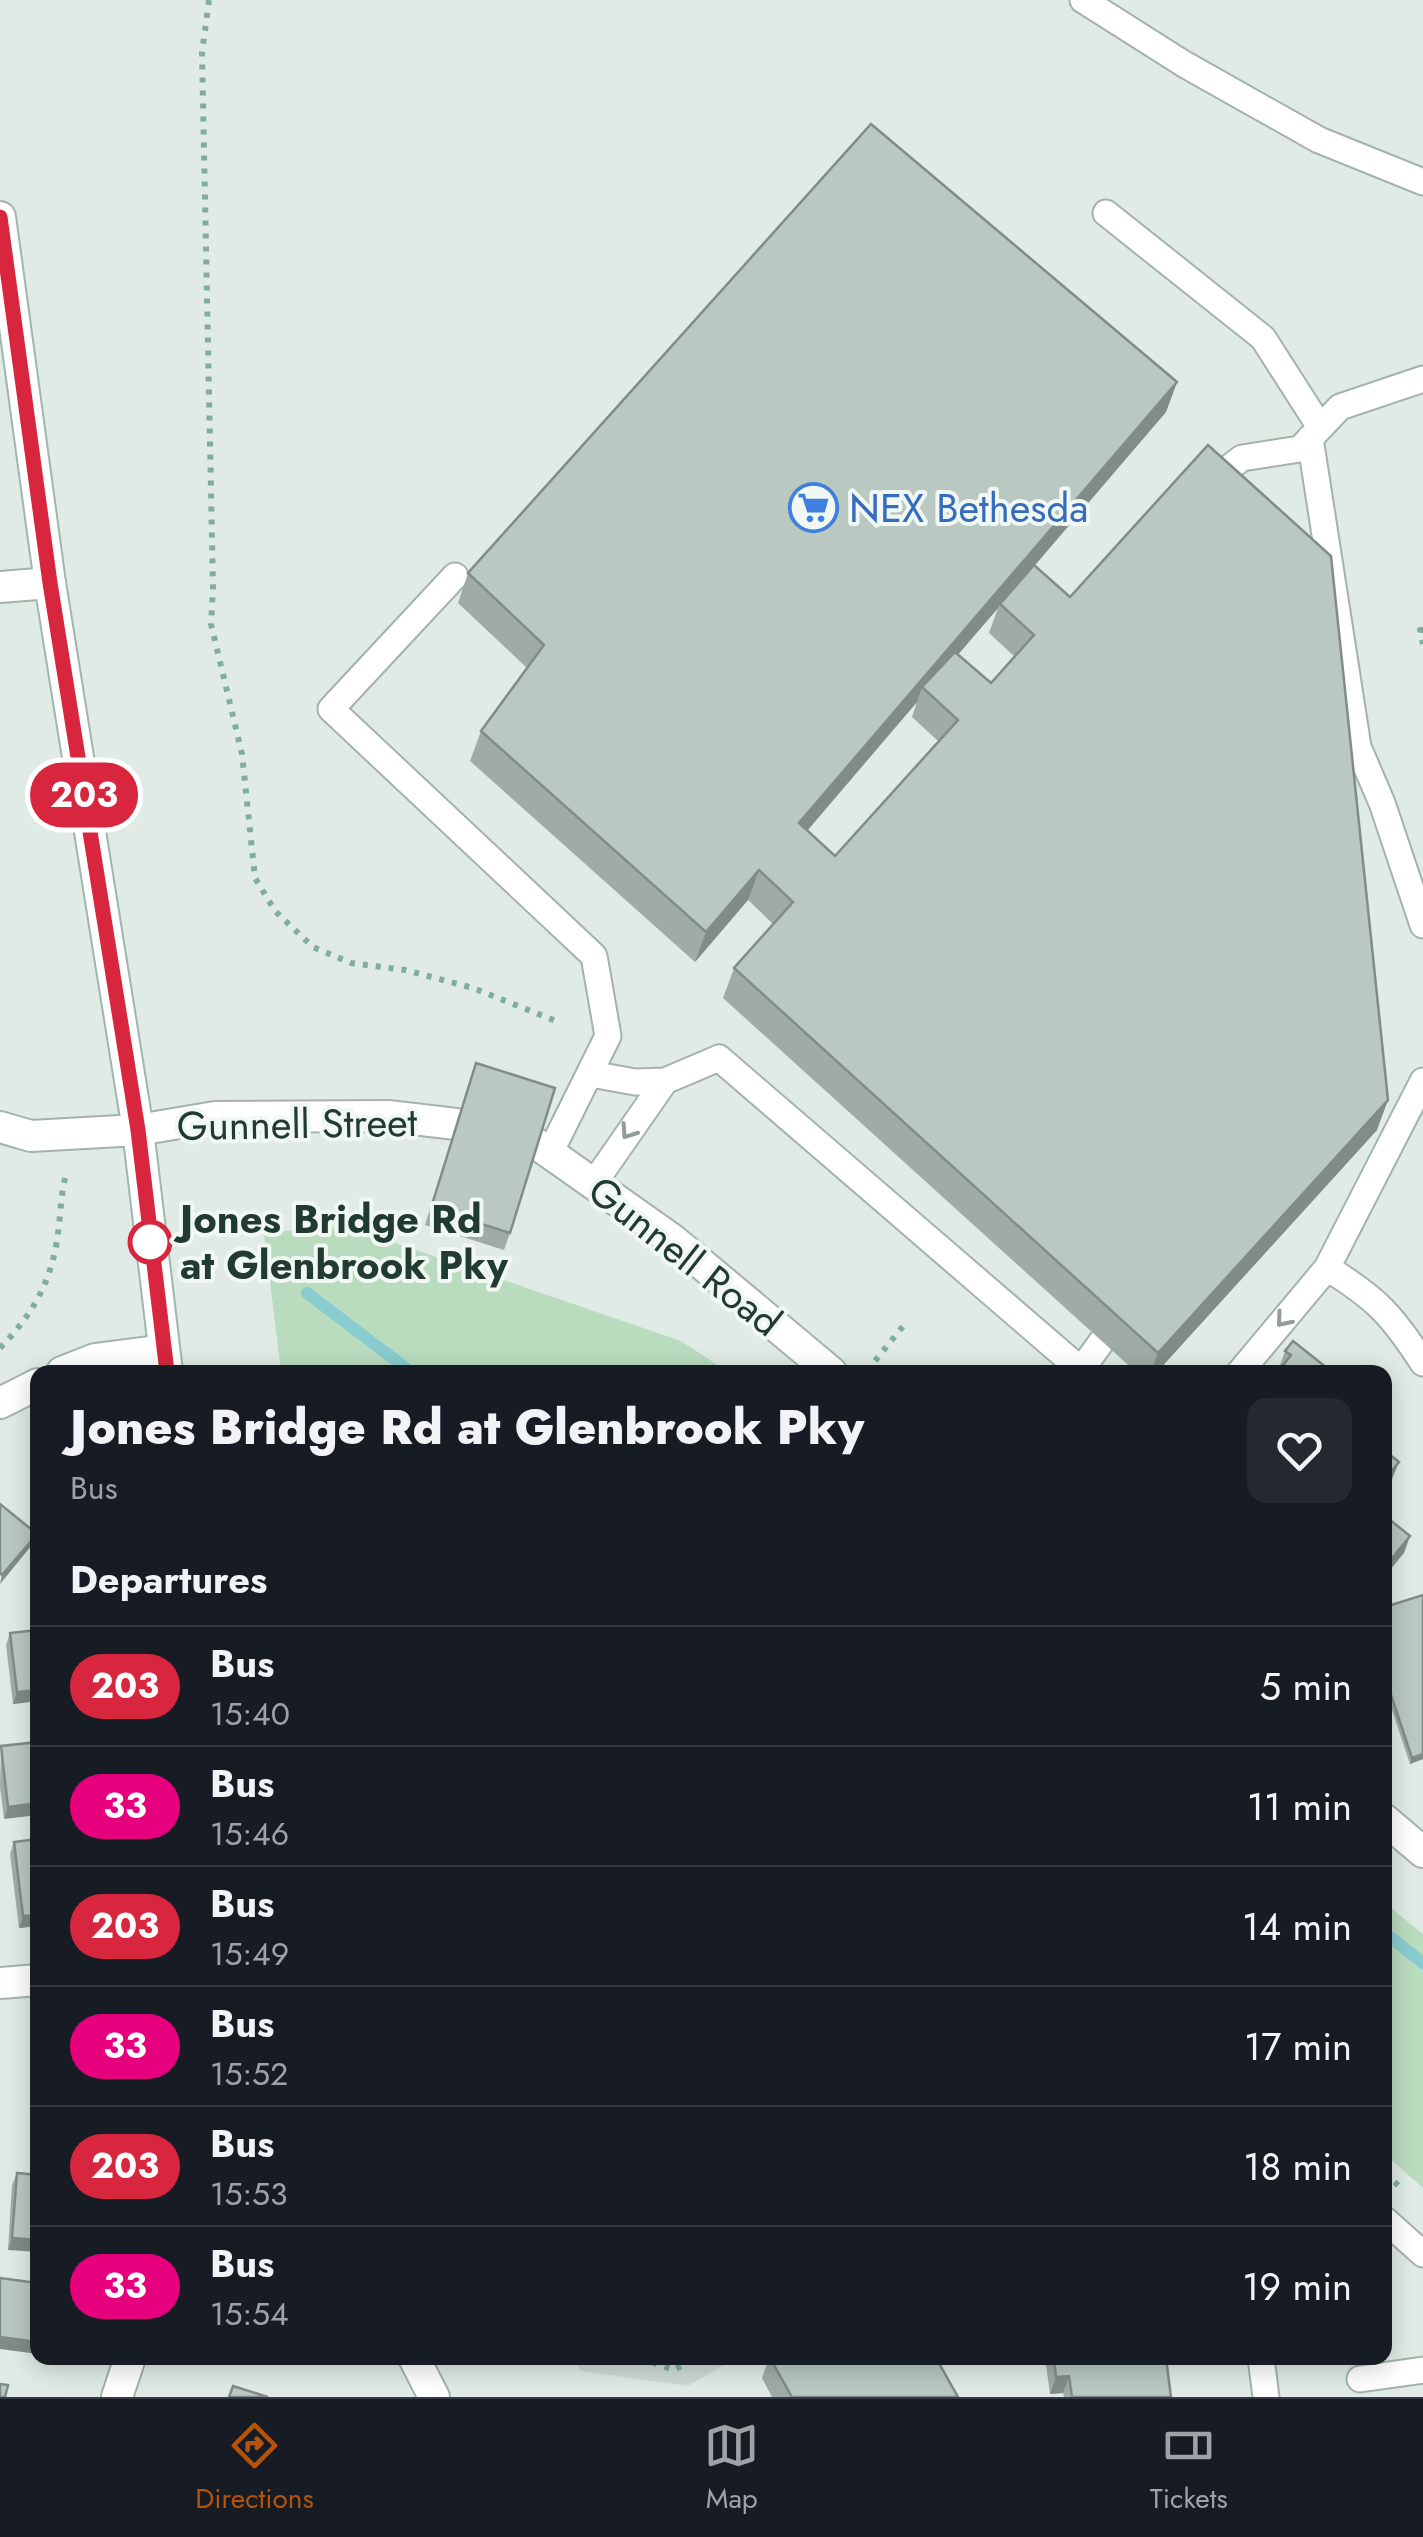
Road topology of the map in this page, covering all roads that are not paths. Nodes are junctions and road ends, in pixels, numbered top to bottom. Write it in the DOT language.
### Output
graph roads {
  1 [pos="1083,0"];
  2 [pos="1423,182"];
  3 [pos="1106,213"];
  4 [pos="0,217"];
  5 [pos="1423,379"];
  6 [pos="1315,433"];
  7 [pos="1208,484"];
  8 [pos="455,576"];
  9 [pos="50,583"];
  10 [pos="0,587"];
  11 [pos="1423,925"];
  12 [pos="591,1074"];
  13 [pos="1423,1081"];
  14 [pos="665,1082"];
  15 [pos="456,1124"];
  16 [pos="0,1127"];
  17 [pos="138,1130"];
  18 [pos="543,1150"];
  19 [pos="594,1183"];
  20 [pos="1326,1268"];
  21 [pos="1102,1341"];
  22 [pos="165,1361"];
  23 [pos="1423,1363"];
  24 [pos="79,1365"];
  25 [pos="823,1365"];
  26 [pos="1073,1365"];
  27 [pos="1084,1365"];
  28 [pos="1246,1365"];
  29 [pos="30,1388"];
  30 [pos="0,1403"];
  31 [pos="1392,1826"];
  32 [pos="1423,1852"];
  33 [pos="30,1981"];
  34 [pos="0,1983"];
  35 [pos="1392,2226"];
  36 [pos="1423,2254"];
  37 [pos="128,2365"];
  38 [pos="418,2365"];
  39 [pos="1262,2365"];
  40 [pos="1423,2370"];
  41 [pos="1360,2379"];
  42 [pos="117,2397"];
  43 [pos="434,2397"];
  44 [pos="1266,2397"];
  1 -- 2 [label="lane"];
  3 -- 6 [label="lane"];
  4 -- 9 [label="main road"];
  5 -- 6 [label="lane"];
  6 -- 7 [label="lane"];
  6 -- 11 [label="lane"];
  8 -- 12 [label="lane"];
  9 -- 10 [label="main road"];
  9 -- 17 [label="main road"];
  12 -- 14 [label="lane"];
  12 -- 18 [label="lane"];
  13 -- 20 [label="lane"];
  14 -- 19 [label="lane, one-way"];
  14 -- 26 [label="lane"];
  15 -- 17 [label="main road, Gunnell Street"];
  16 -- 17 [label="main road, Gunnell Street"];
  17 -- 22 [label="main road"];
  18 -- 19 [label="main road, Gunnell Road"];
  19 -- 25 [label="main road, Gunnell Road"];
  20 -- 23 [label="lane"];
  20 -- 28 [label="lane, one-way"];
  21 -- 27 [label="lane"];
  22 -- 24 [label="main road"];
  29 -- 30 [label="main road"];
  31 -- 32 [label="main road"];
  33 -- 34 [label="main road"];
  35 -- 36 [label="lane"];
  37 -- 42 [label="main road"];
  38 -- 43 [label="main road"];
  39 -- 44 [label="lane"];
  40 -- 41 [label="lane"];
}
